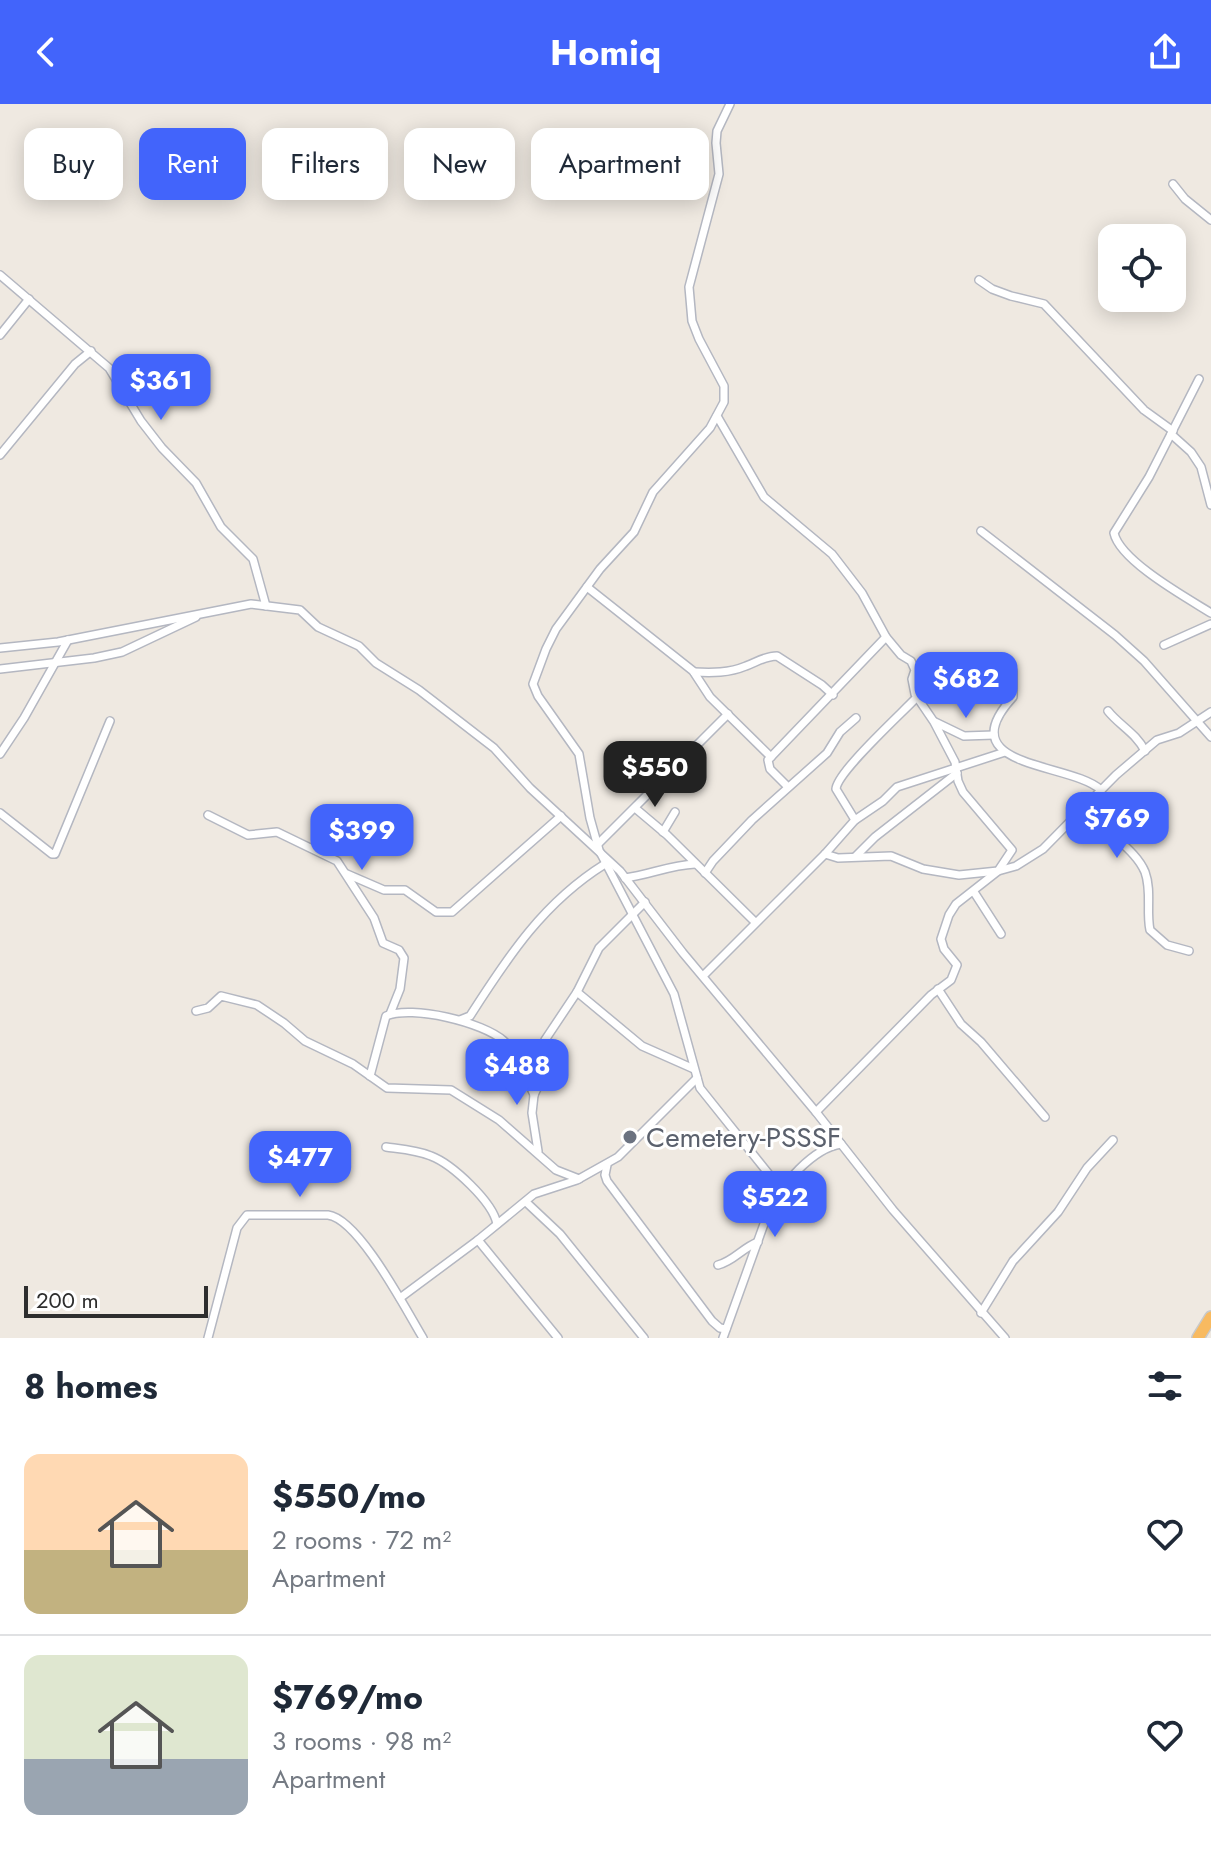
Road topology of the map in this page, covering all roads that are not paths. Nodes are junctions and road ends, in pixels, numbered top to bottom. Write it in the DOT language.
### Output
graph roads {
  1 [pos="730,104"];
  2 [pos="1173,184"];
  3 [pos="1211,220"];
  4 [pos="0,275"];
  5 [pos="979,280"];
  6 [pos="29,299"];
  7 [pos="0,335"];
  8 [pos="91,351"];
  9 [pos="1199,379"];
  10 [pos="717,416"];
  11 [pos="1172,432"];
  12 [pos="0,455"];
  13 [pos="1211,505"];
  14 [pos="981,531"];
  15 [pos="587,587"];
  16 [pos="266,606"];
  17 [pos="205,612"];
  18 [pos="1211,613"];
  19 [pos="1211,624"];
  20 [pos="886,637"];
  21 [pos="68,640"];
  22 [pos="1164,645"];
  23 [pos="0,648"];
  24 [pos="57,663"];
  25 [pos="0,669"];
  26 [pos="1013,671"];
  27 [pos="694,672"];
  28 [pos="833,695"];
  29 [pos="917,697"];
  30 [pos="1108,711"];
  31 [pos="1211,712"];
  32 [pos="728,714"];
  33 [pos="856,718"];
  34 [pos="110,721"];
  35 [pos="934,722"];
  36 [pos="1198,722"];
  37 [pos="994,735"];
  38 [pos="1211,737"];
  39 [pos="1145,751"];
  40 [pos="1005,752"];
  41 [pos="0,754"];
  42 [pos="771,757"];
  43 [pos="957,771"];
  44 [pos="788,787"];
  45 [pos="1101,790"];
  46 [pos="1090,802"];
  47 [pos="635,808"];
  48 [pos="675,812"];
  49 [pos="0,813"];
  50 [pos="208,815"];
  51 [pos="561,816"];
  52 [pos="855,820"];
  53 [pos="1162,825"];
  54 [pos="663,832"];
  55 [pos="1122,842"];
  56 [pos="598,847"];
  57 [pos="825,854"];
  58 [pos="856,856"];
  59 [pos="605,864"];
  60 [pos="695,864"];
  61 [pos="998,871"];
  62 [pos="345,873"];
  63 [pos="705,873"];
  64 [pos="625,878"];
  65 [pos="974,892"];
  66 [pos="645,902"];
  67 [pos="631,915"];
  68 [pos="755,922"];
  69 [pos="1001,934"];
  70 [pos="1189,951"];
  71 [pos="703,976"];
  72 [pos="938,989"];
  73 [pos="577,992"];
  74 [pos="196,1011"];
  75 [pos="390,1014"];
  76 [pos="458,1020"];
  77 [pos="694,1069"];
  78 [pos="370,1076"];
  79 [pos="697,1078"];
  80 [pos="534,1095"];
  81 [pos="816,1112"];
  82 [pos="1045,1117"];
  83 [pos="1113,1140"];
  84 [pos="841,1144"];
  85 [pos="386,1147"];
  86 [pos="539,1153"];
  87 [pos="607,1165"];
  88 [pos="579,1179"];
  89 [pos="780,1188"];
  90 [pos="526,1202"];
  91 [pos="497,1224"];
  92 [pos="478,1240"];
  93 [pos="758,1242"];
  94 [pos="718,1265"];
  95 [pos="400,1298"];
  96 [pos="981,1313"];
  97 [pos="1211,1317"];
  98 [pos="725,1334"];
  99 [pos="208,1338"];
  100 [pos="423,1338"];
  101 [pos="558,1338"];
  102 [pos="644,1338"];
  103 [pos="1005,1338"];
  104 [pos="1198,1338"];
  1 -- 10 [label="street"];
  2 -- 3 [label="street"];
  4 -- 6 [label="street"];
  5 -- 11 [label="street"];
  6 -- 7 [label="street"];
  6 -- 8 [label="street"];
  8 -- 12 [label="street"];
  8 -- 16 [label="street"];
  9 -- 11 [label="street"];
  10 -- 15 [label="street"];
  10 -- 20 [label="street"];
  11 -- 13 [label="street"];
  11 -- 18 [label="street"];
  14 -- 36 [label="street"];
  15 -- 27 [label="street"];
  15 -- 56 [label="street"];
  16 -- 17 [label="street"];
  16 -- 51 [label="street"];
  17 -- 21 [label="street"];
  17 -- 24 [label="street"];
  19 -- 22 [label="street"];
  20 -- 28 [label="street"];
  20 -- 29 [label="street"];
  21 -- 23 [label="street"];
  21 -- 24 [label="street"];
  24 -- 25 [label="street"];
  24 -- 41 [label="street"];
  26 -- 37 [label="street"];
  27 -- 28 [label="street"];
  27 -- 32 [label="street"];
  28 -- 42 [label="street"];
  29 -- 35 [label="street"];
  29 -- 52 [label="street"];
  30 -- 39 [label="street"];
  31 -- 36 [label="street"];
  32 -- 42 [label="street"];
  32 -- 47 [label="street"];
  33 -- 44 [label="street"];
  34 -- 49 [label="street"];
  35 -- 37 [label="street"];
  35 -- 43 [label="street"];
  36 -- 38 [label="street"];
  36 -- 39 [label="street"];
  37 -- 40 [label="street"];
  39 -- 45 [label="street"];
  40 -- 43 [label="street"];
  40 -- 45 [label="street"];
  42 -- 44 [label="street"];
  43 -- 52 [label="street"];
  43 -- 58 [label="street"];
  43 -- 61 [label="street"];
  44 -- 63 [label="street"];
  45 -- 46 [label="street"];
  46 -- 55 [label="street"];
  46 -- 61 [label="street"];
  47 -- 54 [label="street"];
  47 -- 56 [label="street"];
  48 -- 54 [label="street"];
  50 -- 62 [label="street"];
  51 -- 56 [label="street"];
  51 -- 62 [label="street"];
  52 -- 57 [label="street"];
  53 -- 55 [label="street"];
  54 -- 60 [label="street"];
  55 -- 70 [label="street"];
  56 -- 59 [label="street"];
  56 -- 64 [label="street"];
  57 -- 58 [label="street"];
  57 -- 68 [label="street"];
  58 -- 61 [label="street"];
  59 -- 67 [label="street"];
  59 -- 76 [label="street"];
  60 -- 63 [label="street"];
  60 -- 64 [label="street"];
  61 -- 65 [label="street"];
  62 -- 75 [label="street"];
  63 -- 68 [label="street"];
  64 -- 66 [label="street"];
  65 -- 69 [label="street"];
  65 -- 72 [label="street"];
  66 -- 67 [label="street"];
  66 -- 71 [label="street"];
  67 -- 73 [label="street"];
  67 -- 77 [label="street"];
  68 -- 71 [label="street"];
  71 -- 81 [label="street"];
  72 -- 81 [label="street"];
  72 -- 82 [label="street"];
  73 -- 77 [label="street"];
  73 -- 80 [label="street"];
  74 -- 78 [label="street"];
  75 -- 76 [label="street"];
  75 -- 78 [label="street"];
  76 -- 80 [label="street"];
  77 -- 79 [label="street"];
  78 -- 86 [label="street"];
  79 -- 87 [label="street"];
  79 -- 89 [label="street"];
  80 -- 86 [label="street"];
  81 -- 84 [label="street"];
  83 -- 96 [label="street"];
  84 -- 89 [label="street"];
  84 -- 96 [label="street"];
  85 -- 91 [label="street"];
  86 -- 88 [label="street"];
  87 -- 88 [label="street"];
  87 -- 98 [label="street"];
  88 -- 90 [label="street"];
  89 -- 93 [label="street"];
  90 -- 91 [label="street"];
  90 -- 102 [label="street"];
  91 -- 92 [label="street"];
  92 -- 95 [label="street"];
  92 -- 101 [label="street"];
  93 -- 94 [label="street"];
  93 -- 98 [label="street"];
  95 -- 99 [label="street"];
  95 -- 100 [label="street"];
  96 -- 103 [label="street"];
  97 -- 104 [label="highway"];
}
